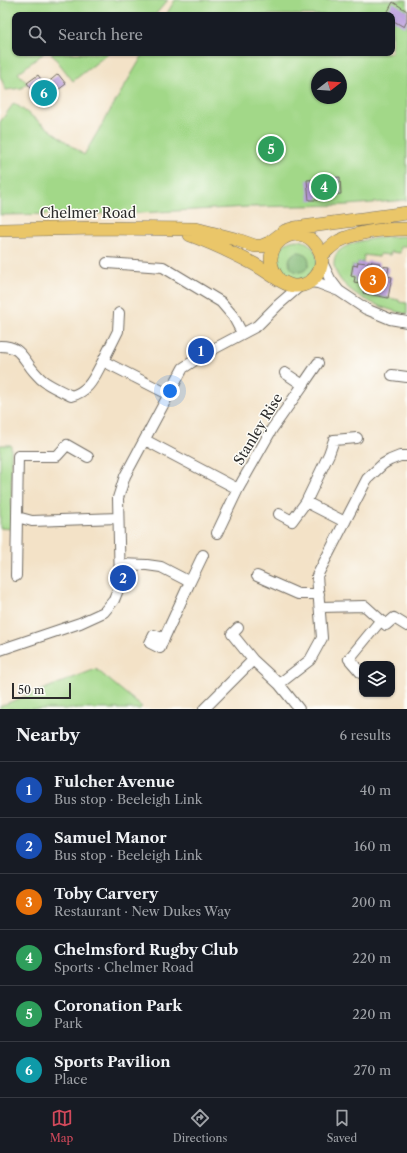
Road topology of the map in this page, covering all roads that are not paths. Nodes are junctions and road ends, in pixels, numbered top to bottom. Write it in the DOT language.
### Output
graph roads {
  1 [pos="407,213"];
  2 [pos="352,221"];
  3 [pos="175,229"];
  4 [pos="407,229"];
  5 [pos="0,230"];
  6 [pos="212,233"];
  7 [pos="293,235"];
  8 [pos="276,245"];
  9 [pos="322,259"];
  10 [pos="107,263"];
  11 [pos="280,280"];
  12 [pos="305,284"];
  13 [pos="339,291"];
  14 [pos="278,305"];
  15 [pos="119,313"];
  16 [pos="407,322"];
  17 [pos="242,333"];
  18 [pos="0,346"];
  19 [pos="103,361"];
  20 [pos="318,362"];
  21 [pos="285,373"];
  22 [pos="392,375"];
  23 [pos="407,377"];
  24 [pos="303,385"];
  25 [pos="168,394"];
  26 [pos="357,438"];
  27 [pos="145,440"];
  28 [pos="407,456"];
  29 [pos="88,457"];
  30 [pos="238,489"];
  31 [pos="306,502"];
  32 [pos="279,514"];
  33 [pos="17,517"];
  34 [pos="118,518"];
  35 [pos="345,522"];
  36 [pos="217,533"];
  37 [pos="203,555"];
  38 [pos="120,564"];
  39 [pos="16,576"];
  40 [pos="257,576"];
  41 [pos="190,582"];
  42 [pos="319,594"];
  43 [pos="320,607"];
  44 [pos="381,620"];
  45 [pos="407,626"];
  46 [pos="238,628"];
  47 [pos="164,639"];
  48 [pos="0,650"];
  49 [pos="253,660"];
  50 [pos="359,671"];
  51 [pos="279,684"];
  52 [pos="206,708"];
  53 [pos="299,709"];
  1 -- 2 [label="main road, Chelmer Road"];
  2 -- 6 [label="main road, Chelmer Road"];
  2 -- 7 [label="main road, Chelmer Road"];
  3 -- 5 [label="main road, Chelmer Road"];
  3 -- 6 [label="main road, Chelmer Road"];
  3 -- 11 [label="main road, Chelmer Road"];
  4 -- 9 [label="main road"];
  6 -- 8 [label="main road, Chelmer Road"];
  7 -- 8 [label="main road, Chelmer Road"];
  7 -- 9 [label="main road"];
  8 -- 11 [label="main road"];
  9 -- 12 [label="main road"];
  9 -- 13 [label="street"];
  10 -- 17 [label="street"];
  11 -- 12 [label="main road, Chelmer Road"];
  11 -- 14 [label="street"];
  12 -- 13 [label="street"];
  12 -- 14 [label="street"];
  13 -- 16 [label="street"];
  14 -- 17 [label="street"];
  15 -- 19 [label="street"];
  17 -- 25 [label="street"];
  18 -- 19 [label="street"];
  19 -- 25 [label="street"];
  20 -- 24 [label="street, Stanley Rise"];
  21 -- 24 [label="street, Stanley Rise"];
  22 -- 23 [label="street"];
  24 -- 30 [label="street, Stanley Rise"];
  25 -- 27 [label="street"];
  26 -- 31 [label="street"];
  27 -- 30 [label="street"];
  27 -- 34 [label="street"];
  28 -- 35 [label="street"];
  29 -- 33 [label="street"];
  30 -- 36 [label="street, Stanley Rise"];
  31 -- 32 [label="street"];
  31 -- 35 [label="street"];
  33 -- 34 [label="street"];
  33 -- 39 [label="street"];
  34 -- 38 [label="street"];
  35 -- 42 [label="street"];
  37 -- 41 [label="street"];
  38 -- 41 [label="street"];
  38 -- 48 [label="street"];
  40 -- 42 [label="street"];
  41 -- 47 [label="street"];
  42 -- 43 [label="street"];
  43 -- 44 [label="street"];
  43 -- 51 [label="street"];
  44 -- 45 [label="street"];
  44 -- 50 [label="street"];
  46 -- 49 [label="street"];
  49 -- 51 [label="street"];
  49 -- 52 [label="street"];
  51 -- 53 [label="street"];
}
